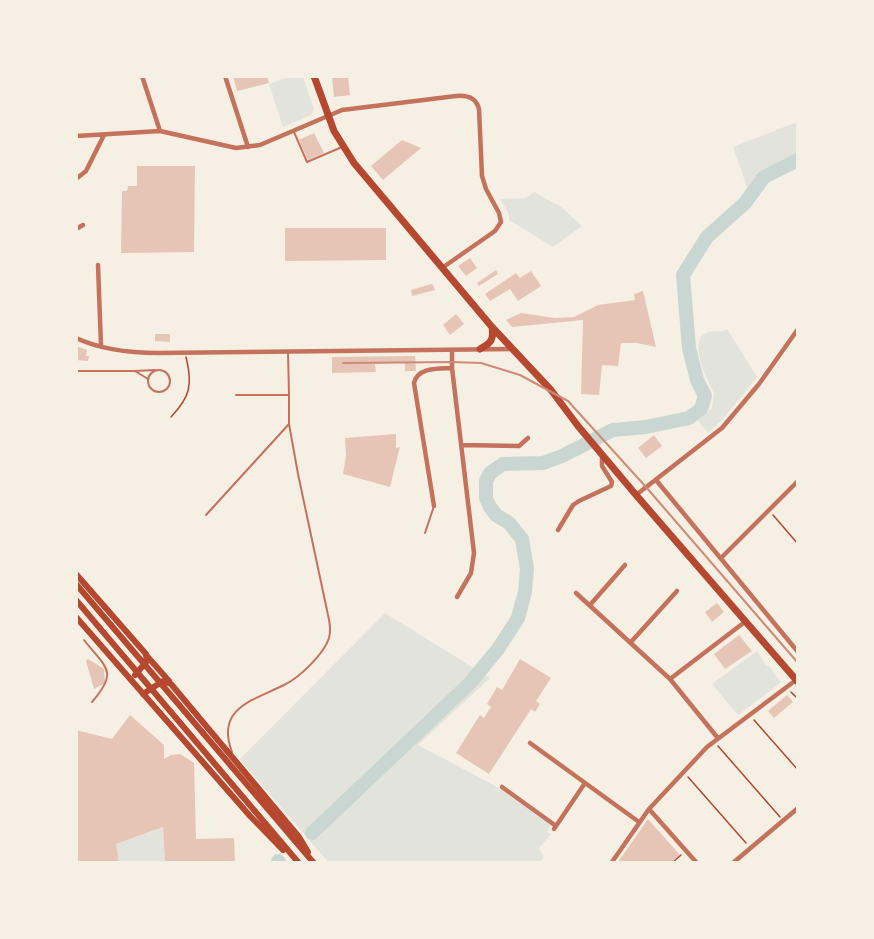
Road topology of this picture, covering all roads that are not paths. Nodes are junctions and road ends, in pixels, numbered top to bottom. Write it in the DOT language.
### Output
graph roads {
  1 [pos="142,76"];
  2 [pos="225,76"];
  3 [pos="314,76"];
  4 [pos="327,115"];
  5 [pos="293,130"];
  6 [pos="160,131"];
  7 [pos="104,135"];
  8 [pos="76,136"];
  9 [pos="248,147"];
  10 [pos="343,147"];
  11 [pos="76,179"];
  12 [pos="83,225"];
  13 [pos="76,229"];
  14 [pos="98,265"];
  15 [pos="442,268"];
  16 [pos="492,327"];
  17 [pos="798,329"];
  18 [pos="76,338"];
  19 [pos="101,346"];
  20 [pos="480,349"];
  21 [pos="514,349"];
  22 [pos="452,350"];
  23 [pos="288,352"];
  24 [pos="452,368"];
  25 [pos="76,371"];
  26 [pos="135,371"];
  27 [pos="158,371"];
  28 [pos="148,380"];
  29 [pos="236,395"];
  30 [pos="289,395"];
  31 [pos="289,424"];
  32 [pos="528,438"];
  33 [pos="461,445"];
  34 [pos="602,454"];
  35 [pos="656,480"];
  36 [pos="798,481"];
  37 [pos="636,495"];
  38 [pos="434,506"];
  39 [pos="206,515"];
  40 [pos="558,530"];
  41 [pos="425,533"];
  42 [pos="721,558"];
  43 [pos="625,565"];
  44 [pos="76,574"];
  45 [pos="76,584"];
  46 [pos="677,591"];
  47 [pos="576,593"];
  48 [pos="458,597"];
  49 [pos="76,600"];
  50 [pos="590,605"];
  51 [pos="76,617"];
  52 [pos="746,621"];
  53 [pos="84,640"];
  54 [pos="631,642"];
  55 [pos="798,652"];
  56 [pos="146,654"];
  57 [pos="670,679"];
  58 [pos="131,680"];
  59 [pos="797,681"];
  60 [pos="171,684"];
  61 [pos="143,694"];
  62 [pos="92,702"];
  63 [pos="716,739"];
  64 [pos="530,743"];
  65 [pos="242,771"];
  66 [pos="585,783"];
  67 [pos="502,787"];
  68 [pos="798,808"];
  69 [pos="649,809"];
  70 [pos="639,822"];
  71 [pos="312,861"];
  72 [pos="297,862"];
  73 [pos="612,862"];
  74 [pos="696,862"];
  75 [pos="734,862"];
  1 -- 6 [label="street"];
  2 -- 9 [label="street"];
  3 -- 4 [label="main road"];
  4 -- 5 [label="street"];
  4 -- 10 [label="main road"];
  4 -- 15 [label="street"];
  5 -- 9 [label="street"];
  5 -- 10 [label="lane"];
  6 -- 7 [label="street"];
  6 -- 9 [label="street"];
  7 -- 8 [label="street"];
  7 -- 11 [label="street"];
  10 -- 15 [label="main road"];
  12 -- 13 [label="street"];
  14 -- 19 [label="street"];
  15 -- 16 [label="main road"];
  16 -- 20 [label="main road"];
  16 -- 21 [label="main road"];
  17 -- 35 [label="street"];
  18 -- 19 [label="street"];
  19 -- 23 [label="street"];
  20 -- 21 [label="street"];
  20 -- 22 [label="street"];
  21 -- 34 [label="main road"];
  22 -- 23 [label="street"];
  22 -- 24 [label="street"];
  23 -- 30 [label="lane"];
  24 -- 33 [label="street"];
  24 -- 38 [label="street"];
  25 -- 26 [label="lane"];
  26 -- 27 [label="lane"];
  26 -- 28 [label="lane"];
  27 -- 28 [label="lane"];
  27 -- 28 [label="lane"];
  29 -- 30 [label="lane"];
  30 -- 31 [label="lane"];
  31 -- 39 [label="lane"];
  31 -- 65 [label="lane"];
  32 -- 33 [label="street"];
  33 -- 48 [label="street"];
  34 -- 37 [label="main road"];
  34 -- 40 [label="street"];
  35 -- 37 [label="street"];
  35 -- 42 [label="street"];
  36 -- 42 [label="street"];
  37 -- 52 [label="main road"];
  38 -- 41 [label="lane"];
  42 -- 55 [label="street"];
  43 -- 50 [label="street"];
  44 -- 56 [label="main road"];
  45 -- 71 [label="main road"];
  46 -- 54 [label="street"];
  47 -- 50 [label="street"];
  49 -- 72 [label="main road"];
  50 -- 54 [label="street"];
  51 -- 58 [label="main road"];
  52 -- 57 [label="street"];
  52 -- 59 [label="main road"];
  53 -- 62 [label="lane"];
  54 -- 57 [label="street"];
  56 -- 58 [label="main road"];
  56 -- 60 [label="main road"];
  57 -- 63 [label="street"];
  58 -- 61 [label="main road"];
  59 -- 63 [label="street"];
  60 -- 61 [label="main road"];
  60 -- 65 [label="main road"];
  61 -- 72 [label="main road"];
  63 -- 69 [label="street"];
  64 -- 66 [label="street"];
  65 -- 71 [label="main road"];
  66 -- 67 [label="street"];
  66 -- 70 [label="street"];
  68 -- 75 [label="street"];
  69 -- 70 [label="street"];
  69 -- 74 [label="street"];
  70 -- 73 [label="street"];
}
